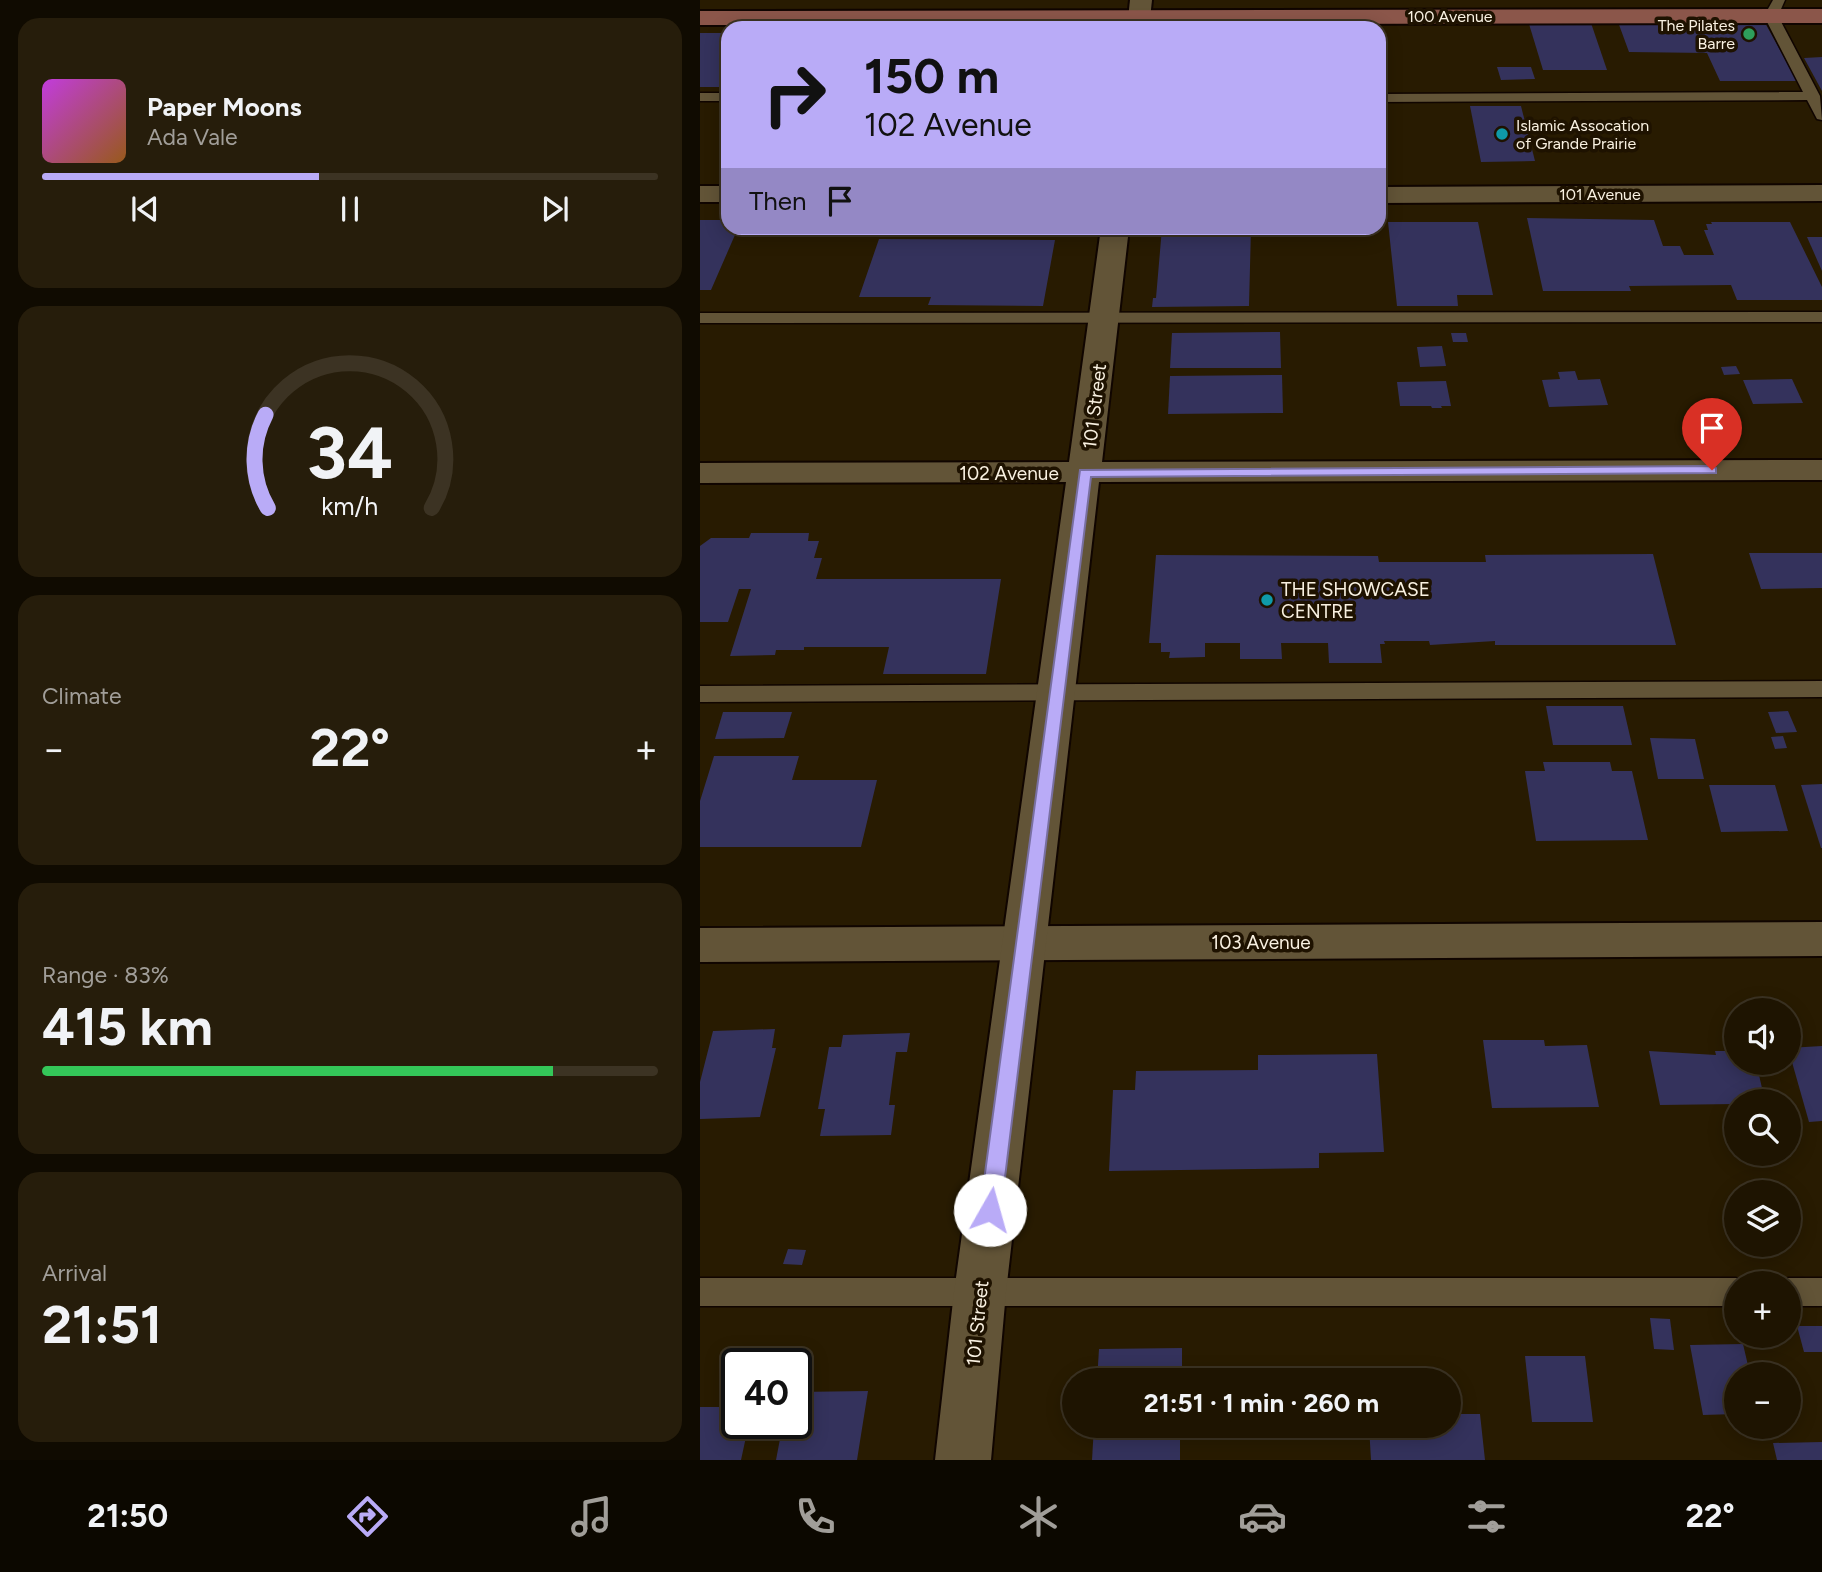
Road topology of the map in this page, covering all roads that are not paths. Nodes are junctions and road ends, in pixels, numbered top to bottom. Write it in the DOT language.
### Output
graph roads {
  1 [pos="1775,8"];
  2 [pos="1139,15"];
  3 [pos="1822,16"];
  4 [pos="700,18"];
  5 [pos="1812,96"];
  6 [pos="700,97"];
  7 [pos="721,97"];
  8 [pos="1386,98"];
  9 [pos="1822,116"];
  10 [pos="1822,193"];
  11 [pos="700,194"];
  12 [pos="721,194"];
  13 [pos="1386,195"];
  14 [pos="1114,235"];
  15 [pos="1822,317"];
  16 [pos="700,318"];
  17 [pos="1105,318"];
  18 [pos="1822,470"];
  19 [pos="1085,472"];
  20 [pos="700,473"];
  21 [pos="1822,689"];
  22 [pos="1056,693"];
  23 [pos="700,694"];
  24 [pos="1822,939"];
  25 [pos="1024,943"];
  26 [pos="700,945"];
  27 [pos="700,1292"];
  28 [pos="980,1292"];
  29 [pos="1724,1292"];
  30 [pos="1801,1292"];
  31 [pos="1822,1292"];
  32 [pos="962,1460"];
  1 -- 2 [label="main road, 100 Avenue"];
  1 -- 3 [label="main road, 100 Avenue"];
  1 -- 5 [label="lane"];
  2 -- 4 [label="main road, 100 Avenue"];
  5 -- 8 [label="lane"];
  5 -- 9 [label="lane"];
  6 -- 7 [label="lane"];
  10 -- 13 [label="street, 101 Avenue"];
  11 -- 12 [label="street"];
  14 -- 17 [label="street, 101 Street"];
  15 -- 17 [label="lane"];
  16 -- 17 [label="lane"];
  17 -- 19 [label="street, 101 Street"];
  18 -- 19 [label="street, 102 Avenue"];
  19 -- 20 [label="street, 102 Avenue"];
  19 -- 22 [label="street, 101 Street"];
  21 -- 22 [label="lane"];
  22 -- 23 [label="lane"];
  22 -- 25 [label="street, 101 Street"];
  24 -- 25 [label="street, 103 Avenue"];
  25 -- 26 [label="street, 103 Avenue"];
  25 -- 28 [label="street, 101 Street"];
  27 -- 28 [label="lane"];
  28 -- 29 [label="lane"];
  28 -- 32 [label="street, 101 Street"];
  30 -- 31 [label="lane"];
}
